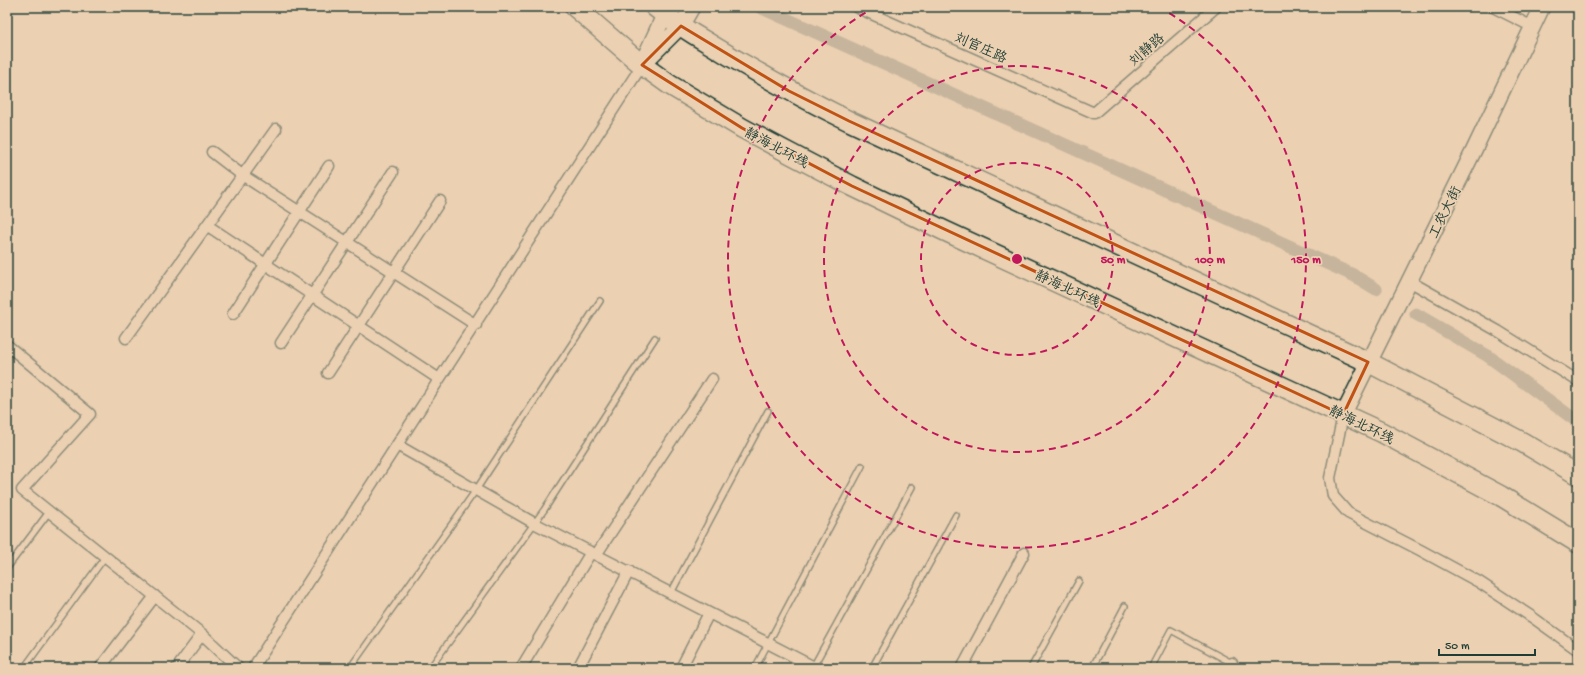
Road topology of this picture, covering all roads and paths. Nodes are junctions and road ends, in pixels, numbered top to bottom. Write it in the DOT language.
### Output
graph roads {
  1 [pos="575,7"];
  2 [pos="692,7"];
  3 [pos="856,7"];
  4 [pos="1216,7"];
  5 [pos="1493,7"];
  6 [pos="1542,7"];
  7 [pos="662,9"];
  8 [pos="681,26"];
  9 [pos="1533,28"];
  10 [pos="642,65"];
  11 [pos="1094,113"];
  12 [pos="276,128"];
  13 [pos="212,152"];
  14 [pos="329,166"];
  15 [pos="393,172"];
  16 [pos="242,175"];
  17 [pos="440,201"];
  18 [pos="299,211"];
  19 [pos="208,226"];
  20 [pos="347,242"];
  21 [pos="265,264"];
  22 [pos="394,272"];
  23 [pos="1409,281"];
  24 [pos="312,295"];
  25 [pos="600,301"];
  26 [pos="233,314"];
  27 [pos="476,325"];
  28 [pos="359,326"];
  29 [pos="126,338"];
  30 [pos="655,338"];
  31 [pos="281,343"];
  32 [pos="7,345"];
  33 [pos="1368,362"];
  34 [pos="328,373"];
  35 [pos="439,378"];
  36 [pos="712,379"];
  37 [pos="1578,381"];
  38 [pos="768,411"];
  39 [pos="1343,415"];
  40 [pos="397,445"];
  41 [pos="862,466"];
  42 [pos="1578,476"];
  43 [pos="912,487"];
  44 [pos="476,490"];
  45 [pos="49,512"];
  46 [pos="956,514"];
  47 [pos="534,523"];
  48 [pos="1578,543"];
  49 [pos="593,553"];
  50 [pos="1024,553"];
  51 [pos="105,557"];
  52 [pos="7,568"];
  53 [pos="629,571"];
  54 [pos="1079,581"];
  55 [pos="671,593"];
  56 [pos="155,596"];
  57 [pos="1125,606"];
  58 [pos="709,613"];
  59 [pos="202,634"];
  60 [pos="768,643"];
  61 [pos="1578,650"];
  62 [pos="1234,666"];
  63 [pos="814,667"];
  64 [pos="24,668"];
  65 [pos="100,668"];
  66 [pos="177,668"];
  67 [pos="238,668"];
  68 [pos="253,668"];
  69 [pos="350,668"];
  70 [pos="430,668"];
  71 [pos="521,668"];
  72 [pos="578,668"];
  73 [pos="681,668"];
  74 [pos="756,668"];
  75 [pos="872,668"];
  76 [pos="962,668"];
  77 [pos="1031,668"];
  78 [pos="1092,668"];
  79 [pos="1150,668"];
  1 -- 10 [label="highway, 静海北环线"];
  2 -- 8 [label="street"];
  3 -- 11 [label="street, 刘官庄路"];
  4 -- 11 [label="street, 刘静路"];
  5 -- 9 [label="street"];
  6 -- 9 [label="street, 工农大街"];
  7 -- 8 [label="highway"];
  7 -- 10 [label="street"];
  8 -- 10 [label="street"];
  8 -- 33 [label="highway"];
  9 -- 23 [label="street, 工农大街"];
  10 -- 27 [label="street"];
  10 -- 39 [label="highway, 静海北环线"];
  12 -- 16 [label="street"];
  13 -- 16 [label="street"];
  14 -- 18 [label="street"];
  15 -- 20 [label="street"];
  16 -- 18 [label="street"];
  16 -- 19 [label="street"];
  17 -- 22 [label="street"];
  18 -- 20 [label="street"];
  18 -- 21 [label="street"];
  19 -- 21 [label="street"];
  19 -- 29 [label="street"];
  20 -- 22 [label="street"];
  20 -- 24 [label="street"];
  21 -- 24 [label="street"];
  21 -- 26 [label="street"];
  22 -- 27 [label="street"];
  22 -- 28 [label="street"];
  23 -- 33 [label="street, 工农大街"];
  23 -- 37 [label="street"];
  24 -- 28 [label="street"];
  24 -- 31 [label="street"];
  25 -- 44 [label="lane"];
  27 -- 35 [label="street"];
  28 -- 34 [label="street"];
  28 -- 35 [label="street"];
  30 -- 47 [label="lane"];
  32 -- 45 [label="street"];
  33 -- 39 [label="street, 工农大街"];
  33 -- 42 [label="highway"];
  35 -- 40 [label="street"];
  36 -- 49 [label="street"];
  38 -- 55 [label="lane"];
  39 -- 48 [label="highway, 静海北环线"];
  39 -- 61 [label="street"];
  40 -- 44 [label="street"];
  40 -- 68 [label="street"];
  41 -- 60 [label="lane"];
  43 -- 63 [label="lane"];
  44 -- 47 [label="street"];
  44 -- 69 [label="lane"];
  45 -- 51 [label="street"];
  45 -- 52 [label="lane"];
  46 -- 75 [label="lane"];
  47 -- 49 [label="street"];
  47 -- 70 [label="lane"];
  49 -- 53 [label="street"];
  49 -- 71 [label="street"];
  50 -- 76 [label="street"];
  51 -- 56 [label="street"];
  51 -- 64 [label="lane"];
  53 -- 55 [label="street"];
  53 -- 72 [label="street"];
  54 -- 77 [label="lane"];
  55 -- 58 [label="street"];
  56 -- 59 [label="street"];
  56 -- 65 [label="street"];
  57 -- 78 [label="lane"];
  58 -- 60 [label="street"];
  58 -- 73 [label="street"];
  59 -- 66 [label="street"];
  59 -- 67 [label="street"];
  60 -- 63 [label="street"];
  60 -- 74 [label="lane"];
  62 -- 79 [label="lane"];
}
